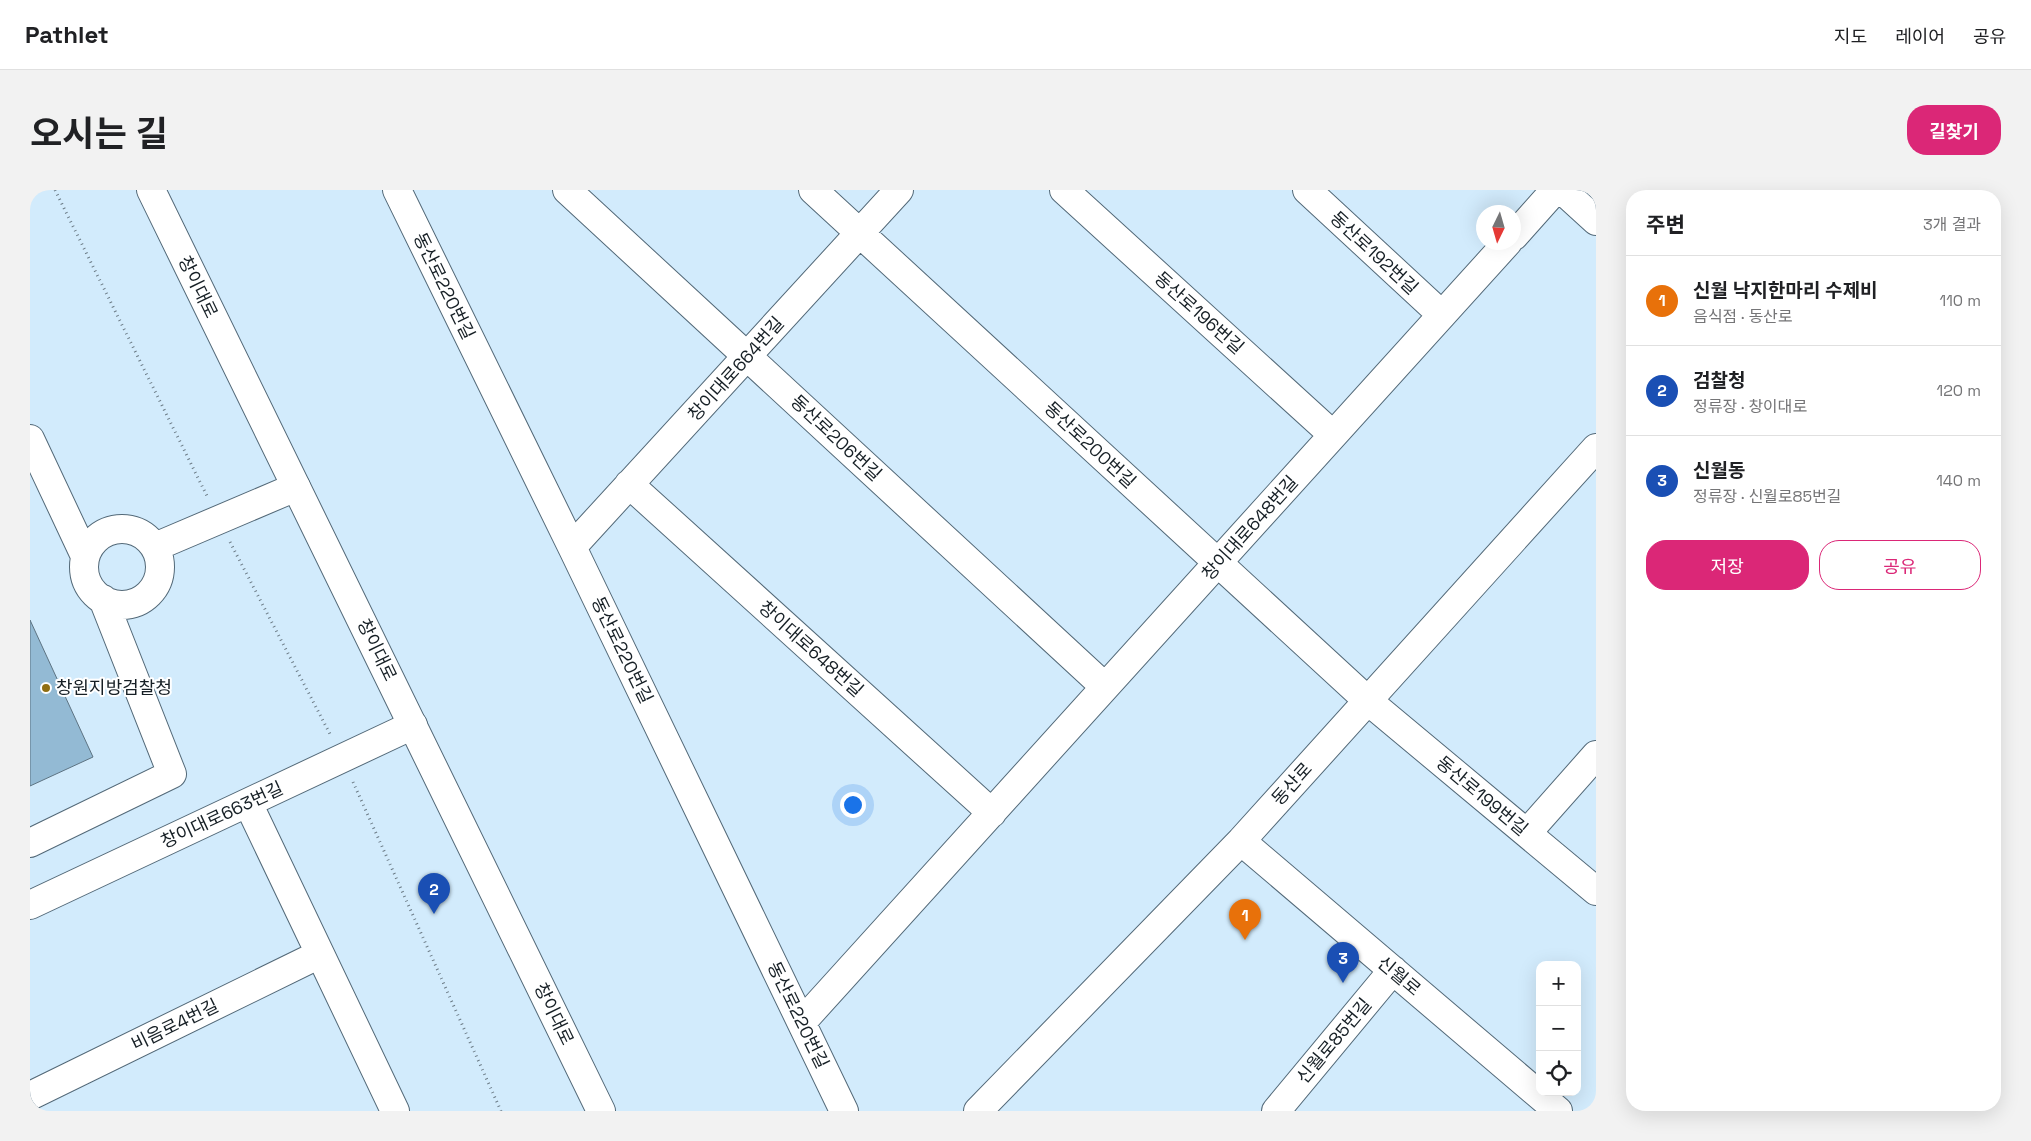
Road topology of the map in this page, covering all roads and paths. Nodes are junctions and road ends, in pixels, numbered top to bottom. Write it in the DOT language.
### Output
graph roads {
  1 [pos="55,190"];
  2 [pos="151,190"];
  3 [pos="397,190"];
  4 [pos="566,190"];
  5 [pos="813,190"];
  6 [pos="899,190"];
  7 [pos="1064,190"];
  8 [pos="1307,190"];
  9 [pos="1555,190"];
  10 [pos="1562,190"];
  11 [pos="1596,221"];
  12 [pos="1521,228"];
  13 [pos="860,233"];
  14 [pos="1501,250"];
  15 [pos="1442,315"];
  16 [pos="747,356"];
  17 [pos="1333,435"];
  18 [pos="30,440"];
  19 [pos="1596,448"];
  20 [pos="630,484"];
  21 [pos="296,488"];
  22 [pos="219,520"];
  23 [pos="155,547"];
  24 [pos="572,547"];
  25 [pos="85,556"];
  26 [pos="1218,563"];
  27 [pos="103,600"];
  28 [pos="1105,687"];
  29 [pos="1367,700"];
  30 [pos="413,725"];
  31 [pos="1596,755"];
  32 [pos="343,758"];
  33 [pos="248,803"];
  34 [pos="992,813"];
  35 [pos="1527,833"];
  36 [pos="1241,841"];
  37 [pos="30,843"];
  38 [pos="1596,891"];
  39 [pos="32,899"];
  40 [pos="320,954"];
  41 [pos="1393,970"];
  42 [pos="802,1022"];
  43 [pos="30,1096"];
  44 [pos="387,1108"];
  45 [pos="501,1111"];
  46 [pos="601,1111"];
  47 [pos="844,1111"];
  48 [pos="978,1111"];
  49 [pos="1276,1111"];
  50 [pos="1558,1111"];
  1 -- 22 [label="path"];
  2 -- 21 [label="street, 창이대로"];
  3 -- 24 [label="street, 동산로220번길"];
  4 -- 16 [label="street, 동산로206번길"];
  5 -- 13 [label="street, 동산로200번길"];
  6 -- 13 [label="street, 창이대로664번길"];
  7 -- 17 [label="street, 동산로196번길"];
  8 -- 15 [label="street, 동산로192번길"];
  9 -- 12 [label="street"];
  10 -- 11 [label="street"];
  13 -- 16 [label="street, 창이대로664번길"];
  13 -- 26 [label="street, 동산로200번길"];
  14 -- 15 [label="street, 창이대로648번길"];
  15 -- 17 [label="street, 창이대로648번길"];
  16 -- 20 [label="street, 창이대로664번길"];
  16 -- 28 [label="street, 동산로206번길"];
  17 -- 26 [label="street, 창이대로648번길"];
  18 -- 25 [label="street"];
  19 -- 29 [label="street, 동산로"];
  20 -- 24 [label="street, 창이대로664번길"];
  20 -- 34 [label="street, 창이대로648번길"];
  21 -- 22 [label="street"];
  21 -- 30 [label="street, 창이대로"];
  22 -- 23 [label="street"];
  22 -- 32 [label="path"];
  23 -- 25 [label="street"];
  23 -- 27 [label="street"];
  24 -- 42 [label="street, 동산로220번길"];
  25 -- 27 [label="street"];
  26 -- 28 [label="street, 창이대로648번길"];
  26 -- 29 [label="street, 동산로200번길"];
  27 -- 37 [label="street"];
  28 -- 34 [label="street, 창이대로648번길"];
  29 -- 35 [label="street, 동산로199번길"];
  29 -- 36 [label="street, 동산로"];
  30 -- 32 [label="street, 창이대로663번길"];
  30 -- 46 [label="street, 창이대로"];
  31 -- 35 [label="street"];
  32 -- 33 [label="street, 창이대로663번길"];
  32 -- 45 [label="path"];
  33 -- 39 [label="street, 창이대로663번길"];
  33 -- 40 [label="street"];
  34 -- 42 [label="street, 창이대로648번길"];
  35 -- 38 [label="street, 동산로199번길"];
  36 -- 41 [label="street, 신월로"];
  36 -- 48 [label="street, 동산로"];
  40 -- 43 [label="street, 비음로4번길"];
  40 -- 44 [label="street"];
  41 -- 49 [label="street, 신월로85번길"];
  41 -- 50 [label="street, 신월로"];
  42 -- 47 [label="street, 동산로220번길"];
}
